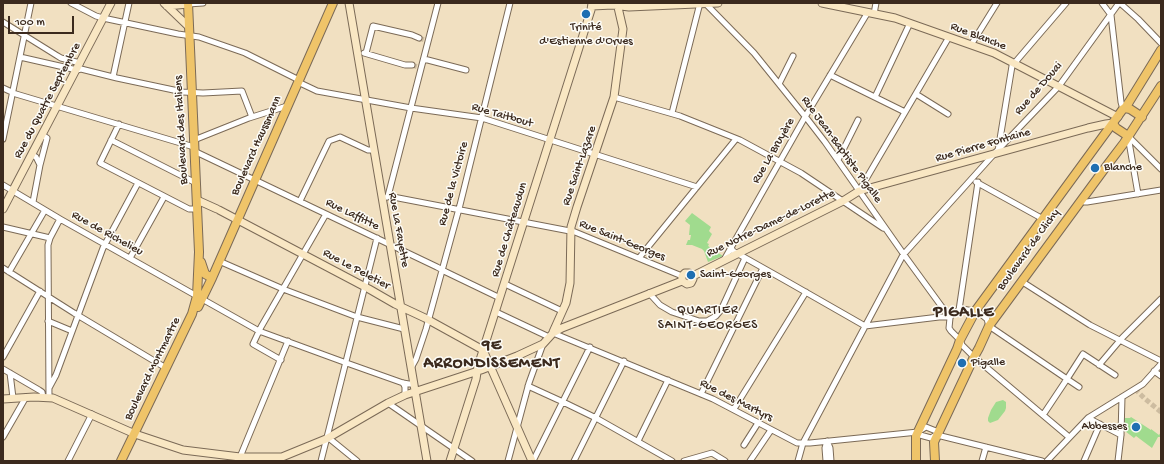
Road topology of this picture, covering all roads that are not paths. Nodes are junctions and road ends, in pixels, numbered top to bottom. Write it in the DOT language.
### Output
graph roads {
  1 [pos="31,3"];
  2 [pos="71,3"];
  3 [pos="111,3"];
  4 [pos="129,3"];
  5 [pos="203,3"];
  6 [pos="333,3"];
  7 [pos="349,3"];
  8 [pos="438,3"];
  9 [pos="510,3"];
  10 [pos="700,3"];
  11 [pos="705,3"];
  12 [pos="718,3"];
  13 [pos="822,3"];
  14 [pos="876,3"];
  15 [pos="997,3"];
  16 [pos="1066,3"];
  17 [pos="1102,3"];
  18 [pos="1120,3"];
  19 [pos="165,4"];
  20 [pos="188,4"];
  21 [pos="592,4"];
  22 [pos="617,4"];
  23 [pos="647,4"];
  24 [pos="871,13"];
  25 [pos="1110,15"];
  26 [pos="103,18"];
  27 [pos="3,22"];
  28 [pos="125,23"];
  29 [pos="910,24"];
  30 [pos="189,31"];
  31 [pos="24,35"];
  32 [pos="949,37"];
  33 [pos="419,38"];
  34 [pos="1161,43"];
  35 [pos="971,45"];
  36 [pos="1161,50"];
  37 [pos="357,52"];
  38 [pos="366,53"];
  39 [pos="793,56"];
  40 [pos="20,57"];
  41 [pos="424,59"];
  42 [pos="1014,63"];
  43 [pos="412,65"];
  44 [pos="79,67"];
  45 [pos="466,70"];
  46 [pos="830,75"];
  47 [pos="113,77"];
  48 [pos="298,81"];
  49 [pos="779,84"];
  50 [pos="1059,86"];
  51 [pos="1161,86"];
  52 [pos="3,88"];
  53 [pos="13,92"];
  54 [pos="192,92"];
  55 [pos="916,94"];
  56 [pos="614,97"];
  57 [pos="875,97"];
  58 [pos="365,99"];
  59 [pos="58,106"];
  60 [pos="287,106"];
  61 [pos="411,108"];
  62 [pos="1124,108"];
  63 [pos="905,112"];
  64 [pos="672,113"];
  65 [pos="948,114"];
  66 [pos="252,117"];
  67 [pos="805,117"];
  68 [pos="1142,117"];
  69 [pos="482,118"];
  70 [pos="858,120"];
  71 [pos="1115,120"];
  72 [pos="119,124"];
  73 [pos="42,135"];
  74 [pos="1128,136"];
  75 [pos="3,139"];
  76 [pos="736,139"];
  77 [pos="111,140"];
  78 [pos="550,140"];
  79 [pos="194,146"];
  80 [pos="373,150"];
  81 [pos="996,153"];
  82 [pos="595,154"];
  83 [pos="32,155"];
  84 [pos="838,160"];
  85 [pos="780,161"];
  86 [pos="40,165"];
  87 [pos="1161,169"];
  88 [pos="972,179"];
  89 [pos="255,180"];
  90 [pos="978,182"];
  91 [pos="138,183"];
  92 [pos="196,183"];
  93 [pos="3,185"];
  94 [pos="697,187"];
  95 [pos="1161,190"];
  96 [pos="12,191"];
  97 [pos="859,191"];
  98 [pos="1138,194"];
  99 [pos="388,196"];
  100 [pos="164,197"];
  101 [pos="197,200"];
  102 [pos="1081,200"];
  103 [pos="300,201"];
  104 [pos="843,201"];
  105 [pos="33,202"];
  106 [pos="382,202"];
  107 [pos="3,209"];
  108 [pos="197,209"];
  109 [pos="458,209"];
  110 [pos="45,210"];
  111 [pos="326,214"];
  112 [pos="60,219"];
  113 [pos="1043,219"];
  114 [pos="237,220"];
  115 [pos="524,222"];
  116 [pos="3,227"];
  117 [pos="886,230"];
  118 [pos="571,231"];
  119 [pos="31,234"];
  120 [pos="50,238"];
  121 [pos="377,238"];
  122 [pos="105,244"];
  123 [pos="390,244"];
  124 [pos="731,247"];
  125 [pos="199,254"];
  126 [pos="738,254"];
  127 [pos="903,254"];
  128 [pos="303,255"];
  129 [pos="130,258"];
  130 [pos="639,258"];
  131 [pos="745,258"];
  132 [pos="724,260"];
  133 [pos="220,261"];
  134 [pos="3,268"];
  135 [pos="198,268"];
  136 [pos="763,268"];
  137 [pos="442,270"];
  138 [pos="9,272"];
  139 [pos="212,278"];
  140 [pos="682,279"];
  141 [pos="1021,281"];
  142 [pos="504,284"];
  143 [pos="208,287"];
  144 [pos="365,287"];
  145 [pos="283,288"];
  146 [pos="40,291"];
  147 [pos="806,292"];
  148 [pos="649,293"];
  149 [pos="48,296"];
  150 [pos="200,297"];
  151 [pos="500,298"];
  152 [pos="1161,299"];
  153 [pos="400,306"];
  154 [pos="959,310"];
  155 [pos="976,310"];
  156 [pos="562,311"];
  157 [pos="496,312"];
  158 [pos="78,315"];
  159 [pos="357,317"];
  160 [pos="950,317"];
  161 [pos="428,320"];
  162 [pos="48,321"];
  163 [pos="865,326"];
  164 [pos="989,326"];
  165 [pos="404,329"];
  166 [pos="72,331"];
  167 [pos="259,331"];
  168 [pos="551,335"];
  169 [pos="960,340"];
  170 [pos="1121,340"];
  171 [pos="288,341"];
  172 [pos="543,344"];
  173 [pos="590,347"];
  174 [pos="485,352"];
  175 [pos="3,357"];
  176 [pos="974,357"];
  177 [pos="280,360"];
  178 [pos="624,361"];
  179 [pos="1161,361"];
  180 [pos="345,362"];
  181 [pos="1161,364"];
  182 [pos="1100,365"];
  183 [pos="166,368"];
  184 [pos="411,368"];
  185 [pos="492,369"];
  186 [pos="3,370"];
  187 [pos="477,371"];
  188 [pos="1154,371"];
  189 [pos="10,373"];
  190 [pos="1115,375"];
  191 [pos="1161,376"];
  192 [pos="1067,379"];
  193 [pos="668,380"];
  194 [pos="403,383"];
  195 [pos="414,384"];
  196 [pos="528,386"];
  197 [pos="1079,386"];
  198 [pos="49,388"];
  199 [pos="415,392"];
  200 [pos="701,394"];
  201 [pos="405,395"];
  202 [pos="26,397"];
  203 [pos="46,397"];
  204 [pos="1122,397"];
  205 [pos="13,398"];
  206 [pos="3,400"];
  207 [pos="563,402"];
  208 [pos="388,403"];
  209 [pos="734,409"];
  210 [pos="92,414"];
  211 [pos="1043,415"];
  212 [pos="596,418"];
  213 [pos="1088,418"];
  214 [pos="758,423"];
  215 [pos="1100,424"];
  216 [pos="421,426"];
  217 [pos="517,428"];
  218 [pos="771,430"];
  219 [pos="918,432"];
  220 [pos="135,434"];
  221 [pos="937,435"];
  222 [pos="1121,435"];
  223 [pos="3,437"];
  224 [pos="1069,437"];
  225 [pos="326,439"];
  226 [pos="638,441"];
  227 [pos="827,441"];
  228 [pos="803,444"];
  229 [pos="744,445"];
  230 [pos="986,447"];
  231 [pos="452,448"];
  232 [pos="662,455"];
  233 [pos="240,457"];
  234 [pos="250,459"];
  235 [pos="68,461"];
  236 [pos="121,461"];
  237 [pos="321,461"];
  238 [pos="357,461"];
  239 [pos="427,461"];
  240 [pos="450,461"];
  241 [pos="472,461"];
  242 [pos="508,461"];
  243 [pos="533,461"];
  244 [pos="574,461"];
  245 [pos="659,461"];
  246 [pos="672,461"];
  247 [pos="684,461"];
  248 [pos="725,461"];
  249 [pos="750,461"];
  250 [pos="798,461"];
  251 [pos="826,461"];
  252 [pos="831,461"];
  253 [pos="916,461"];
  254 [pos="935,461"];
  255 [pos="982,461"];
  256 [pos="1039,461"];
  257 [pos="1047,461"];
  258 [pos="1084,461"];
  259 [pos="1118,461"];
  1 -- 31 [label="street"];
  2 -- 26 [label="street, Rue Taitbout"];
  3 -- 26 [label="street, Rue du Quatre Septembre"];
  4 -- 28 [label="street"];
  5 -- 20 [label="street"];
  6 -- 48 [label="main road, Boulevard Haussmann"];
  7 -- 37 [label="street, Rue La Fayette"];
  8 -- 41 [label="street"];
  9 -- 69 [label="street, Rue de la Victoire"];
  10 -- 11 [label="street"];
  10 -- 23 [label="street"];
  10 -- 64 [label="street"];
  11 -- 12 [label="street"];
  11 -- 49 [label="street, Rue Jean-Baptiste Pigalle"];
  13 -- 24 [label="street, Rue Blanche"];
  14 -- 24 [label="street"];
  15 -- 35 [label="street"];
  16 -- 42 [label="street"];
  17 -- 25 [label="street"];
  18 -- 25 [label="street, Rue de Douai"];
  18 -- 34 [label="street"];
  19 -- 20 [label="street"];
  19 -- 30 [label="street"];
  20 -- 30 [label="main road, Boulevard des Italiens"];
  21 -- 22 [label="street"];
  21 -- 78 [label="street, Rue de Châteaudun"];
  22 -- 23 [label="street"];
  22 -- 56 [label="street, Rue Saint-Lazare"];
  24 -- 29 [label="street, Rue Blanche"];
  24 -- 46 [label="street, Rue La Bruyère"];
  25 -- 50 [label="street, Rue de Douai"];
  25 -- 62 [label="street"];
  26 -- 28 [label="street, Rue Taitbout"];
  26 -- 44 [label="street, Rue du Quatre Septembre"];
  27 -- 31 [label="street"];
  28 -- 30 [label="street, Rue Taitbout"];
  28 -- 47 [label="street"];
  29 -- 32 [label="street, Rue Blanche"];
  29 -- 57 [label="street"];
  30 -- 48 [label="street, Rue Taitbout"];
  30 -- 54 [label="main road, Boulevard des Italiens"];
  31 -- 40 [label="street"];
  31 -- 44 [label="street"];
  32 -- 35 [label="street, Rue Blanche"];
  32 -- 55 [label="street"];
  33 -- 38 [label="street"];
  35 -- 42 [label="street, Rue Blanche"];
  36 -- 62 [label="main road"];
  37 -- 38 [label="street"];
  37 -- 58 [label="street, Rue La Fayette"];
  38 -- 43 [label="street"];
  39 -- 49 [label="street"];
  40 -- 44 [label="street"];
  40 -- 53 [label="street"];
  41 -- 45 [label="street"];
  41 -- 61 [label="street"];
  42 -- 50 [label="street, Rue Blanche"];
  42 -- 81 [label="street"];
  44 -- 47 [label="street"];
  44 -- 59 [label="street, Rue du Quatre Septembre"];
  46 -- 57 [label="street"];
  46 -- 67 [label="street, Rue La Bruyère"];
  47 -- 54 [label="street"];
  48 -- 58 [label="street, Rue Taitbout"];
  48 -- 60 [label="main road, Boulevard Haussmann"];
  49 -- 67 [label="street, Rue Jean-Baptiste Pigalle"];
  50 -- 71 [label="street, Rue Blanche"];
  50 -- 81 [label="street, Rue de Douai"];
  51 -- 68 [label="main road, Boulevard de Clichy"];
  52 -- 53 [label="street, Rue Laffitte"];
  53 -- 59 [label="street, Rue Laffitte"];
  53 -- 75 [label="street"];
  54 -- 66 [label="street"];
  54 -- 79 [label="main road, Boulevard des Italiens"];
  55 -- 63 [label="street"];
  55 -- 65 [label="street"];
  56 -- 64 [label="street"];
  56 -- 82 [label="street, Rue Saint-Lazare"];
  57 -- 63 [label="street"];
  58 -- 61 [label="street, Rue Taitbout"];
  58 -- 80 [label="street, Rue La Fayette"];
  59 -- 72 [label="street, Rue Laffitte"];
  59 -- 73 [label="street, Rue du Quatre Septembre"];
  60 -- 66 [label="street"];
  60 -- 89 [label="main road, Boulevard Haussmann"];
  61 -- 69 [label="street, Rue Taitbout"];
  61 -- 99 [label="street"];
  62 -- 68 [label="main road"];
  62 -- 71 [label="main road, Boulevard de Clichy"];
  63 -- 97 [label="street"];
  64 -- 76 [label="street"];
  66 -- 79 [label="street"];
  67 -- 84 [label="street, Rue Jean-Baptiste Pigalle"];
  67 -- 85 [label="street, Rue La Bruyère"];
  68 -- 74 [label="main road, Boulevard de Clichy"];
  69 -- 78 [label="street, Rue Taitbout"];
  69 -- 109 [label="street, Rue de la Victoire"];
  70 -- 84 [label="street"];
  71 -- 74 [label="main road"];
  71 -- 81 [label="street, Rue Pierre Fontaine"];
  71 -- 113 [label="main road, Boulevard de Clichy"];
  72 -- 77 [label="street"];
  72 -- 79 [label="street, Rue Laffitte"];
  73 -- 83 [label="street, Rue du Quatre Septembre"];
  73 -- 86 [label="street"];
  74 -- 87 [label="street"];
  74 -- 98 [label="street"];
  74 -- 102 [label="main road, Boulevard de Clichy"];
  76 -- 85 [label="street"];
  76 -- 94 [label="street"];
  77 -- 91 [label="street"];
  77 -- 92 [label="street"];
  78 -- 82 [label="street, Rue Taitbout"];
  78 -- 115 [label="street, Rue de Châteaudun"];
  79 -- 89 [label="street, Rue Laffitte"];
  79 -- 92 [label="main road, Boulevard des Italiens"];
  80 -- 103 [label="street"];
  80 -- 106 [label="street, Rue La Fayette"];
  81 -- 88 [label="street, Rue de Douai"];
  81 -- 97 [label="street, Rue Pierre Fontaine"];
  82 -- 94 [label="street, Rue Taitbout"];
  82 -- 118 [label="street, Rue Saint-Lazare"];
  83 -- 86 [label="street"];
  83 -- 96 [label="street, Rue du Quatre Septembre"];
  84 -- 97 [label="street, Rue Jean-Baptiste Pigalle"];
  85 -- 104 [label="street"];
  85 -- 124 [label="street, Rue La Bruyère"];
  86 -- 105 [label="street"];
  88 -- 90 [label="street"];
  88 -- 127 [label="street, Rue de Douai"];
  89 -- 103 [label="street, Rue Laffitte"];
  89 -- 114 [label="main road, Boulevard Haussmann"];
  90 -- 113 [label="street"];
  90 -- 154 [label="street"];
  91 -- 100 [label="street"];
  91 -- 122 [label="street"];
  92 -- 101 [label="main road, Boulevard des Italiens"];
  93 -- 96 [label="street, Rue de Richelieu"];
  94 -- 130 [label="street"];
  95 -- 98 [label="street"];
  96 -- 105 [label="street, Rue de Richelieu"];
  96 -- 107 [label="street, Rue du Quatre Septembre"];
  97 -- 104 [label="street, Rue Notre-Dame-de-Lorette"];
  97 -- 117 [label="street, Rue Jean-Baptiste Pigalle"];
  98 -- 102 [label="street"];
  99 -- 106 [label="street"];
  99 -- 109 [label="street, Rue Saint-Georges"];
  100 -- 108 [label="street"];
  100 -- 129 [label="street"];
  101 -- 108 [label="main road, Boulevard des Italiens"];
  101 -- 114 [label="street, Rue Le Peletier"];
  102 -- 141 [label="main road, Boulevard de Clichy"];
  103 -- 111 [label="street, Rue Laffitte"];
  104 -- 117 [label="street"];
  104 -- 126 [label="street, Rue Notre-Dame-de-Lorette"];
  105 -- 110 [label="street, Rue de Richelieu"];
  106 -- 123 [label="street, Rue La Fayette"];
  108 -- 125 [label="main road, Boulevard des Italiens"];
  109 -- 115 [label="street, Rue Saint-Georges"];
  109 -- 137 [label="street, Rue de la Victoire"];
  110 -- 112 [label="street, Rue de Richelieu"];
  110 -- 119 [label="street"];
  111 -- 121 [label="street, Rue Laffitte"];
  111 -- 128 [label="street"];
  112 -- 120 [label="street"];
  112 -- 122 [label="street, Rue de Richelieu"];
  113 -- 155 [label="main road, Boulevard de Clichy"];
  114 -- 128 [label="street, Rue Le Peletier"];
  114 -- 133 [label="main road, Boulevard Haussmann"];
  115 -- 118 [label="street, Rue Saint-Georges"];
  115 -- 142 [label="street, Rue de Châteaudun"];
  116 -- 119 [label="street"];
  117 -- 127 [label="street, Rue Jean-Baptiste Pigalle"];
  118 -- 130 [label="street, Rue Saint-Georges"];
  118 -- 156 [label="street, Rue Saint-Lazare"];
  119 -- 120 [label="street"];
  119 -- 138 [label="street"];
  120 -- 149 [label="street"];
  121 -- 123 [label="street, Rue Laffitte"];
  121 -- 144 [label="street"];
  122 -- 129 [label="street, Rue de Richelieu"];
  122 -- 158 [label="street"];
  123 -- 137 [label="street, Rue Laffitte"];
  123 -- 153 [label="street, Rue La Fayette"];
  124 -- 126 [label="street"];
  124 -- 132 [label="street, Rue La Bruyère"];
  125 -- 135 [label="main road, Boulevard des Italiens"];
  125 -- 139 [label="main road, Boulevard des Italiens"];
  126 -- 131 [label="street"];
  126 -- 132 [label="street, Rue Notre-Dame-de-Lorette"];
  127 -- 160 [label="street, Rue Jean-Baptiste Pigalle"];
  127 -- 163 [label="street, Rue de Douai"];
  128 -- 144 [label="street, Rue Le Peletier"];
  128 -- 145 [label="street"];
  129 -- 150 [label="street, Rue de Richelieu"];
  130 -- 140 [label="street, Rue Saint-Georges"];
  131 -- 136 [label="street"];
  131 -- 148 [label="street"];
  132 -- 140 [label="street, Rue Notre-Dame-de-Lorette"];
  133 -- 139 [label="main road, Boulevard Haussmann"];
  133 -- 145 [label="street"];
  134 -- 138 [label="street"];
  135 -- 143 [label="main road"];
  135 -- 150 [label="main road, Boulevard des Italiens"];
  136 -- 147 [label="street"];
  136 -- 200 [label="street"];
  137 -- 151 [label="street, Rue Laffitte"];
  137 -- 161 [label="street, Rue de la Victoire"];
  138 -- 146 [label="street"];
  139 -- 143 [label="main road, Boulevard Haussmann"];
  140 -- 148 [label="street"];
  141 -- 164 [label="main road, Boulevard de Clichy"];
  141 -- 170 [label="street"];
  142 -- 151 [label="street, Rue de Châteaudun"];
  142 -- 156 [label="street"];
  143 -- 150 [label="main road, Boulevard Haussmann"];
  144 -- 153 [label="street, Rue Le Peletier"];
  144 -- 159 [label="street"];
  145 -- 159 [label="street"];
  145 -- 167 [label="street"];
  146 -- 149 [label="street"];
  146 -- 175 [label="street"];
  147 -- 163 [label="street"];
  147 -- 209 [label="street"];
  148 -- 168 [label="street"];
  149 -- 158 [label="street"];
  149 -- 162 [label="street"];
  150 -- 167 [label="street, Rue de Richelieu"];
  150 -- 183 [label="main road, Boulevard Montmartre"];
  151 -- 157 [label="street, Rue de Châteaudun"];
  152 -- 170 [label="street"];
  153 -- 161 [label="street, Rue Le Peletier"];
  153 -- 165 [label="street, Rue La Fayette"];
  154 -- 155 [label="street"];
  154 -- 160 [label="street"];
  155 -- 164 [label="street"];
  155 -- 169 [label="main road, Boulevard de Clichy"];
  156 -- 168 [label="street, Rue Saint-Lazare"];
  157 -- 168 [label="street, Rue des Martyrs"];
  157 -- 174 [label="street, Rue de Châteaudun"];
  158 -- 166 [label="street"];
  158 -- 183 [label="street"];
  159 -- 165 [label="street"];
  159 -- 180 [label="street"];
  160 -- 163 [label="street"];
  160 -- 169 [label="street"];
  161 -- 174 [label="street, Rue Le Peletier"];
  161 -- 184 [label="street, Rue de la Victoire"];
  162 -- 166 [label="street"];
  162 -- 198 [label="street"];
  163 -- 228 [label="street, Rue de Douai"];
  164 -- 176 [label="main road, Boulevard de Clichy"];
  164 -- 192 [label="street"];
  165 -- 184 [label="street, Rue La Fayette"];
  166 -- 198 [label="street"];
  167 -- 171 [label="street, Rue de Richelieu"];
  167 -- 177 [label="street"];
  168 -- 172 [label="street"];
  168 -- 173 [label="street, Rue des Martyrs"];
  169 -- 176 [label="street"];
  169 -- 219 [label="main road, Boulevard de Clichy"];
  170 -- 179 [label="street"];
  170 -- 182 [label="street"];
  171 -- 177 [label="street"];
  171 -- 180 [label="street, Rue de Richelieu"];
  172 -- 185 [label="street"];
  172 -- 196 [label="street"];
  173 -- 178 [label="street, Rue des Martyrs"];
  173 -- 207 [label="street"];
  174 -- 185 [label="street"];
  174 -- 187 [label="street, Rue de Châteaudun"];
  176 -- 211 [label="street"];
  176 -- 221 [label="main road, Boulevard de Clichy"];
  177 -- 233 [label="street"];
  178 -- 193 [label="street, Rue des Martyrs"];
  178 -- 212 [label="street"];
  180 -- 194 [label="street, Rue de Richelieu"];
  180 -- 225 [label="street"];
  181 -- 188 [label="street"];
  182 -- 190 [label="street"];
  182 -- 192 [label="street"];
  183 -- 220 [label="main road, Boulevard Montmartre"];
  184 -- 195 [label="street, Rue La Fayette"];
  185 -- 187 [label="street"];
  185 -- 217 [label="street"];
  186 -- 189 [label="street"];
  187 -- 199 [label="street"];
  187 -- 231 [label="street, Rue de Châteaudun"];
  188 -- 191 [label="street"];
  188 -- 204 [label="street"];
  189 -- 203 [label="street"];
  189 -- 205 [label="street"];
  192 -- 197 [label="street"];
  192 -- 211 [label="street"];
  193 -- 200 [label="street, Rue des Martyrs"];
  193 -- 226 [label="street"];
  194 -- 195 [label="street, Rue de Richelieu"];
  194 -- 201 [label="street"];
  195 -- 199 [label="street, Rue La Fayette"];
  196 -- 207 [label="street"];
  196 -- 217 [label="street"];
  198 -- 203 [label="street"];
  199 -- 201 [label="street"];
  199 -- 216 [label="street, Rue La Fayette"];
  200 -- 209 [label="street, Rue des Martyrs"];
  201 -- 208 [label="street"];
  202 -- 203 [label="street"];
  202 -- 205 [label="street"];
  202 -- 223 [label="street"];
  203 -- 210 [label="street"];
  204 -- 213 [label="street"];
  204 -- 222 [label="street"];
  205 -- 206 [label="street"];
  207 -- 212 [label="street"];
  207 -- 243 [label="street"];
  208 -- 216 [label="street"];
  208 -- 225 [label="street"];
  209 -- 214 [label="street, Rue des Martyrs"];
  210 -- 220 [label="street"];
  210 -- 235 [label="street"];
  211 -- 224 [label="street"];
  212 -- 226 [label="street"];
  212 -- 244 [label="street"];
  213 -- 215 [label="street"];
  213 -- 224 [label="street"];
  214 -- 218 [label="street, Rue des Martyrs"];
  214 -- 229 [label="street"];
  215 -- 222 [label="street"];
  215 -- 258 [label="street"];
  216 -- 231 [label="street"];
  216 -- 239 [label="street, Rue La Fayette"];
  217 -- 242 [label="street"];
  217 -- 243 [label="street"];
  218 -- 228 [label="street, Rue des Martyrs"];
  218 -- 249 [label="street"];
  219 -- 221 [label="street"];
  219 -- 221 [label="street"];
  219 -- 227 [label="street, Rue des Martyrs"];
  219 -- 253 [label="main road, Boulevard de Clichy"];
  220 -- 233 [label="street"];
  220 -- 236 [label="main road, Boulevard Montmartre"];
  221 -- 230 [label="street"];
  221 -- 254 [label="main road, Boulevard de Clichy"];
  222 -- 259 [label="street"];
  224 -- 257 [label="street"];
  225 -- 234 [label="street"];
  225 -- 237 [label="street"];
  225 -- 238 [label="street"];
  226 -- 232 [label="street"];
  227 -- 228 [label="street, Rue des Martyrs"];
  227 -- 251 [label="street"];
  227 -- 252 [label="street"];
  228 -- 250 [label="street, Rue de Douai"];
  230 -- 255 [label="street"];
  230 -- 256 [label="street"];
  231 -- 240 [label="street, Rue de Châteaudun"];
  231 -- 241 [label="street"];
  232 -- 245 [label="street"];
  232 -- 246 [label="street"];
  233 -- 234 [label="street"];
  247 -- 248 [label="street"];
}
